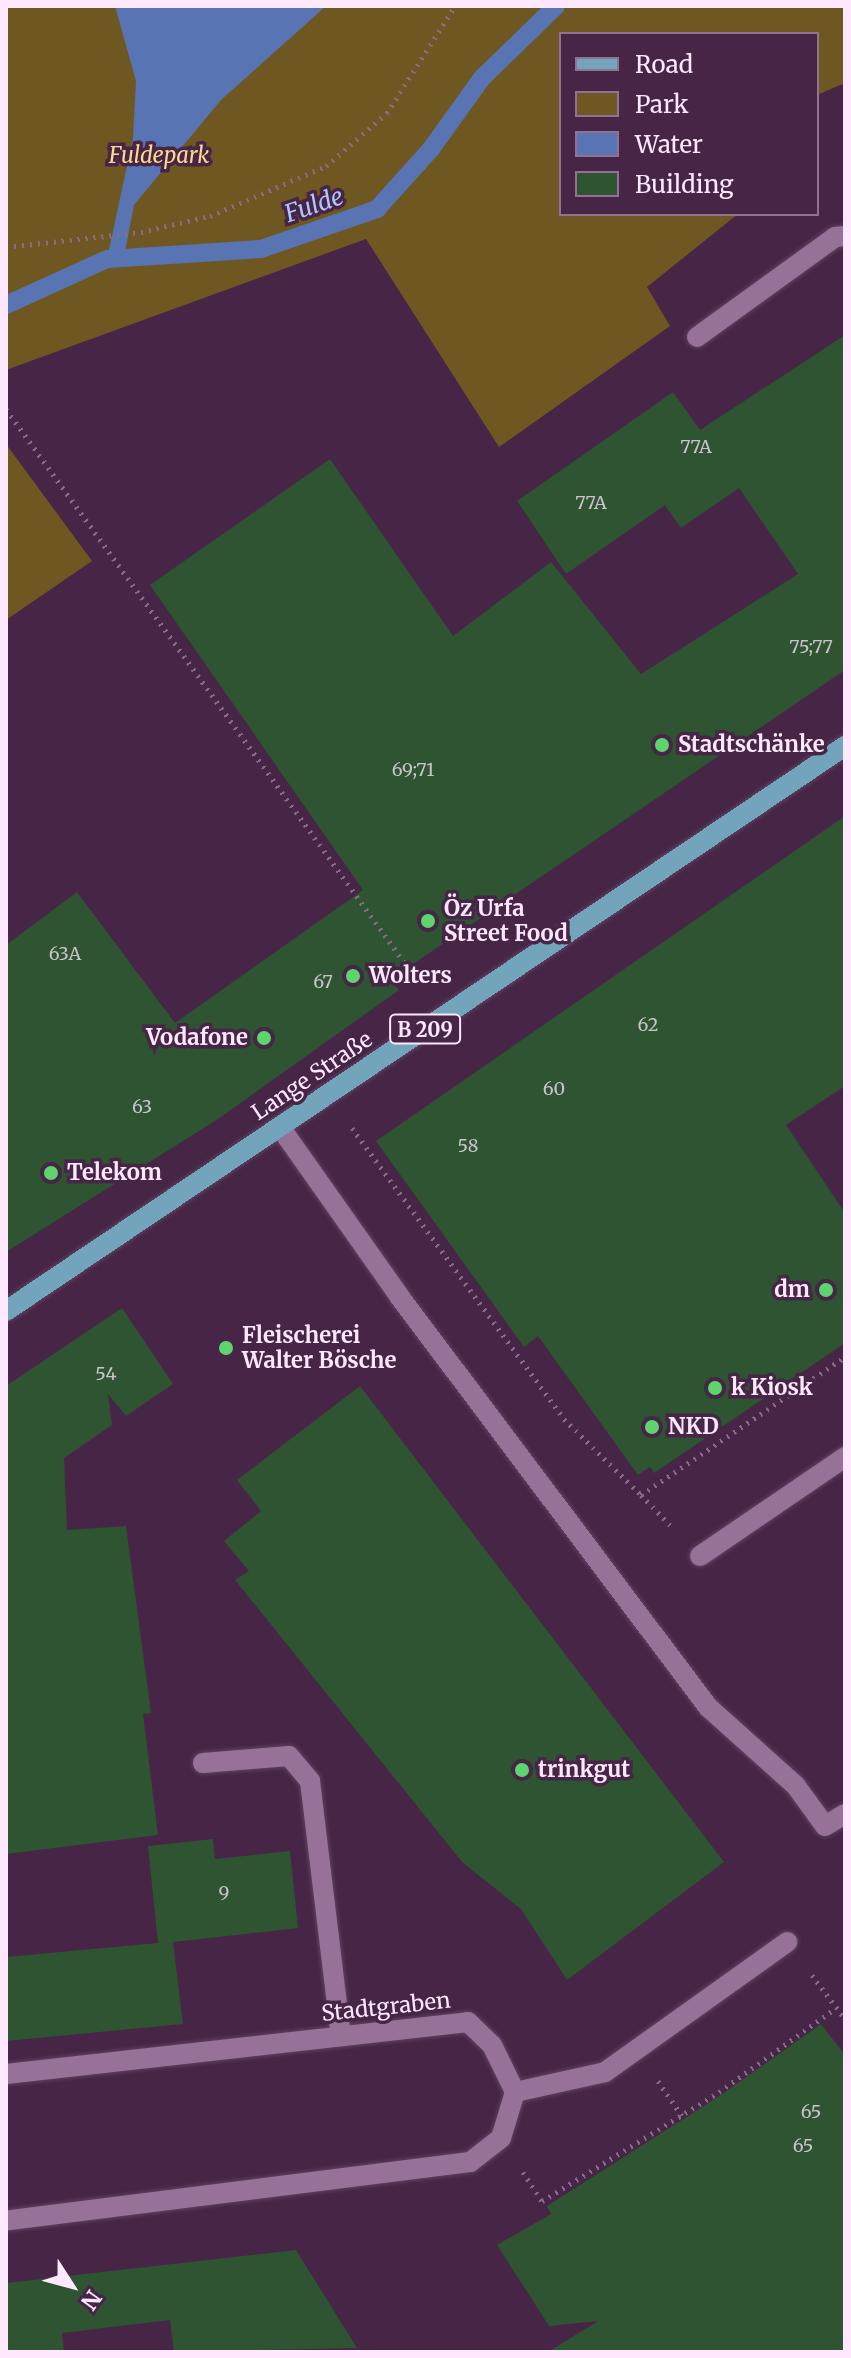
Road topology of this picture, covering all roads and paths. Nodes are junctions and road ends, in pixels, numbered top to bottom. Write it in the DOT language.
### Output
graph roads {
  1 [pos="455,6"];
  2 [pos="845,236"];
  3 [pos="6,247"];
  4 [pos="697,337"];
  5 [pos="6,409"];
  6 [pos="845,746"];
  7 [pos="443,1017"];
  8 [pos="327,1094"];
  9 [pos="280,1127"];
  10 [pos="6,1311"];
  11 [pos="845,1357"];
  12 [pos="845,1457"];
  13 [pos="700,1556"];
  14 [pos="203,1763"];
  15 [pos="845,1814"];
  16 [pos="787,1942"];
  17 [pos="836,2008"];
  18 [pos="845,2019"];
  19 [pos="341,2036"];
  20 [pos="6,2074"];
  21 [pos="515,2092"];
  22 [pos="501,2138"];
  23 [pos="6,2221"];
  1 -- 3 [label="path"];
  2 -- 4 [label="street"];
  5 -- 7 [label="path"];
  6 -- 7 [label="main road, Lange Straße / B 209"];
  7 -- 8 [label="main road, Lange Straße / B 209"];
  8 -- 9 [label="main road, Lange Straße / B 209"];
  8 -- 11 [label="path"];
  9 -- 10 [label="main road, Lange Straße / B 209"];
  9 -- 15 [label="street"];
  12 -- 13 [label="street"];
  14 -- 19 [label="street"];
  16 -- 17 [label="path"];
  16 -- 21 [label="street"];
  17 -- 18 [label="path"];
  17 -- 22 [label="path"];
  19 -- 20 [label="street, Stadtgraben"];
  19 -- 21 [label="street, Stadtgraben"];
  21 -- 22 [label="street"];
  22 -- 23 [label="street"];
}
